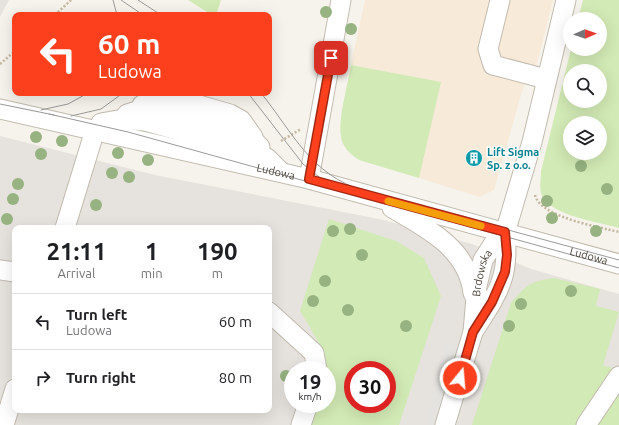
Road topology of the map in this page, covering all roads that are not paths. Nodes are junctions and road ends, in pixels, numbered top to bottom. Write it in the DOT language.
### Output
graph roads {
  1 [pos="342,0"];
  2 [pos="500,0"];
  3 [pos="566,0"];
  4 [pos="546,79"];
  5 [pos="0,108"];
  6 [pos="93,127"];
  7 [pos="271,161"];
  8 [pos="309,179"];
  9 [pos="370,196"];
  10 [pos="66,225"];
  11 [pos="505,232"];
  12 [pos="619,264"];
  13 [pos="0,270"];
  14 [pos="12,272"];
  15 [pos="475,308"];
  16 [pos="272,315"];
  17 [pos="473,332"];
  18 [pos="315,361"];
  19 [pos="619,376"];
  20 [pos="12,399"];
  21 [pos="305,413"];
  22 [pos="4,425"];
  23 [pos="301,425"];
  24 [pos="447,425"];
  25 [pos="586,425"];
  1 -- 8 [label="street"];
  2 -- 4 [label="street"];
  3 -- 4 [label="street"];
  4 -- 11 [label="street"];
  5 -- 6 [label="street, Ludowa"];
  6 -- 7 [label="street, Ludowa"];
  6 -- 7 [label="street"];
  6 -- 10 [label="street"];
  7 -- 8 [label="street, Ludowa"];
  8 -- 9 [label="street, Ludowa"];
  9 -- 11 [label="street, Ludowa"];
  9 -- 15 [label="street, Brdowska"];
  11 -- 12 [label="street, Ludowa"];
  11 -- 15 [label="street, Brdowska"];
  11 -- 17 [label="street, Brdowska"];
  13 -- 14 [label="street"];
  15 -- 17 [label="street, Brdowska"];
  16 -- 18 [label="street"];
  17 -- 24 [label="street, Brdowska"];
  19 -- 25 [label="street"];
  20 -- 22 [label="street"];
  21 -- 23 [label="street"];
}
